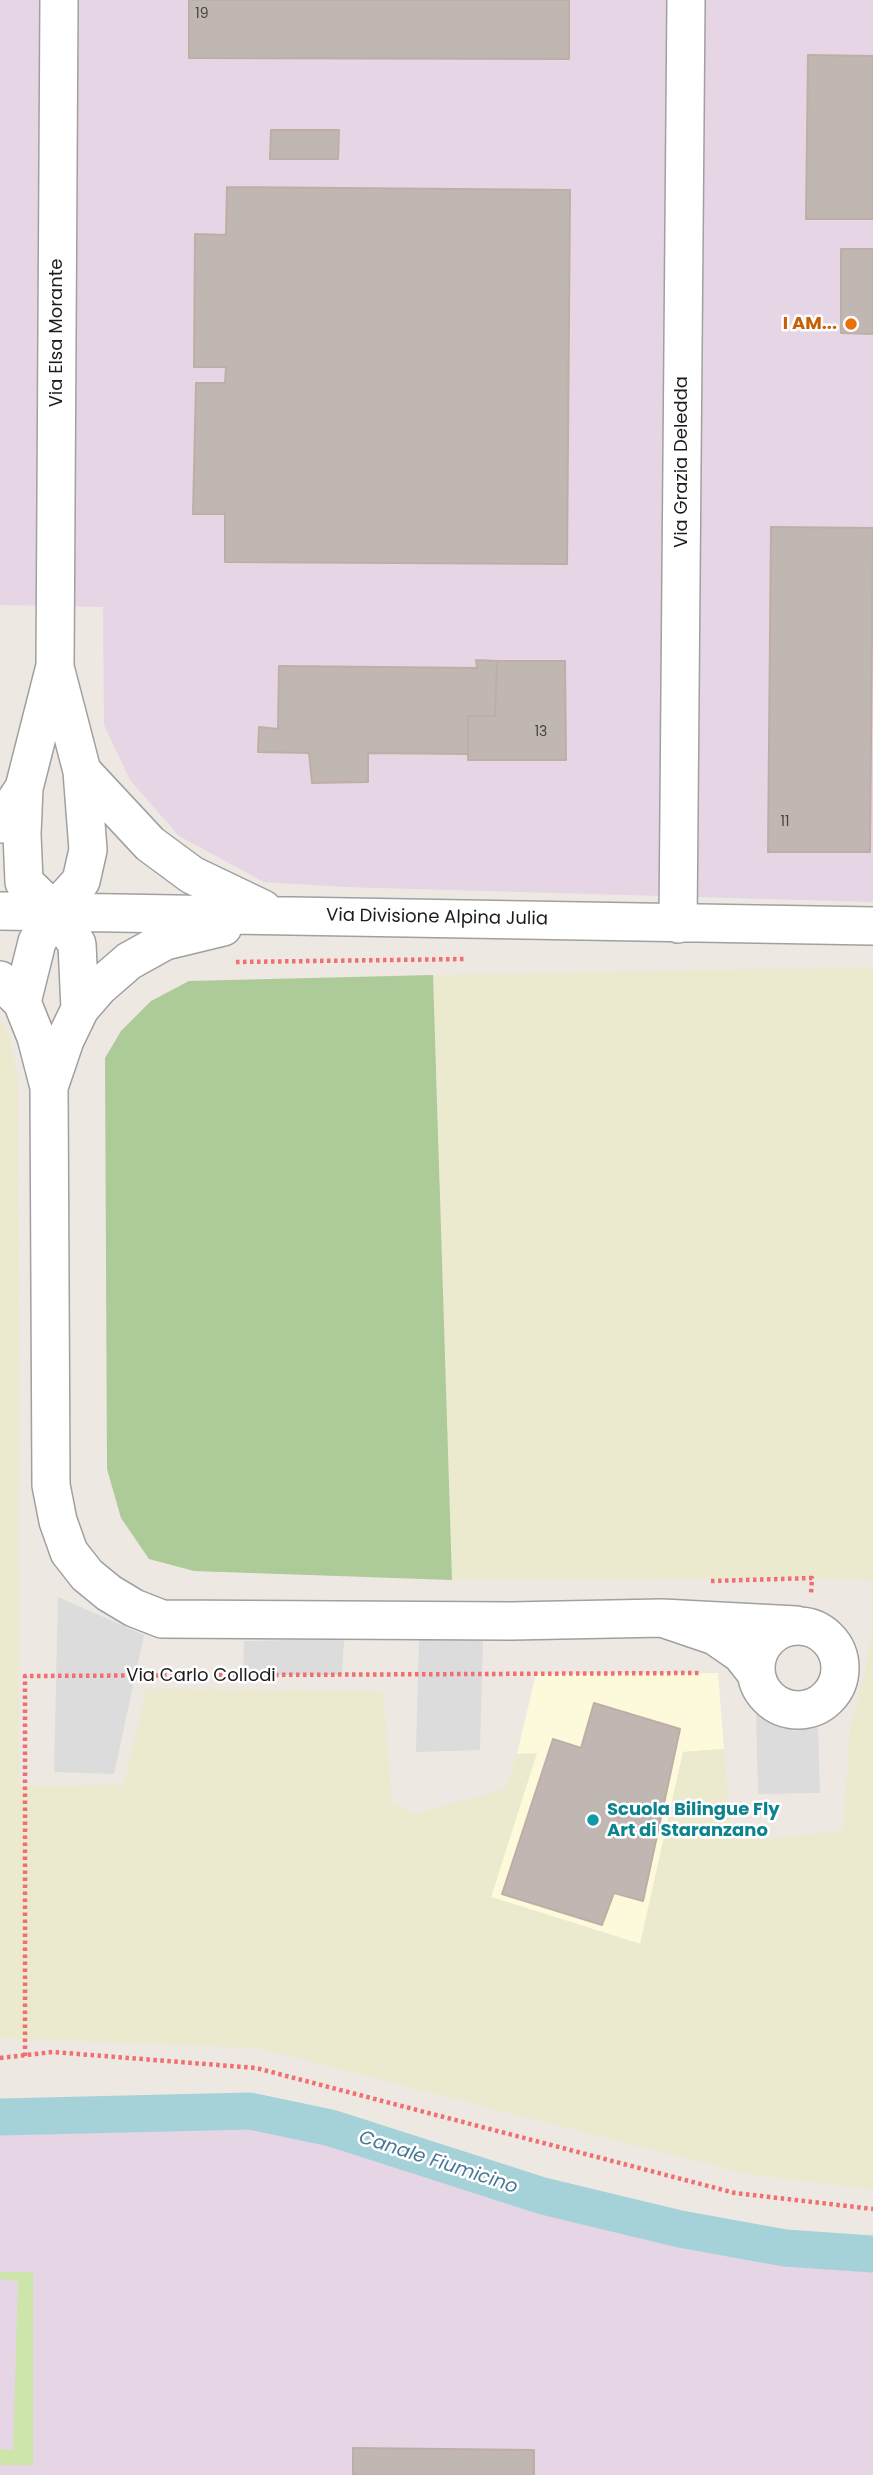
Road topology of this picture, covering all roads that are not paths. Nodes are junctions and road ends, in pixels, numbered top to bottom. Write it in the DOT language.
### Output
graph roads {
  1 [pos="59,0"];
  2 [pos="686,0"];
  3 [pos="55,666"];
  4 [pos="82,771"];
  5 [pos="24,788"];
  6 [pos="0,824"];
  7 [pos="0,911"];
  8 [pos="54,911"];
  9 [pos="275,915"];
  10 [pos="678,924"];
  11 [pos="873,926"];
  12 [pos="11,991"];
  13 [pos="80,1009"];
  14 [pos="49,1087"];
  15 [pos="662,1618"];
  16 [pos="803,1626"];
  17 [pos="755,1673"];
  1 -- 3 [label="street, Via Elsa Morante"];
  2 -- 10 [label="street, Via Grazia Deledda"];
  3 -- 4 [label="street, Via Elsa Morante"];
  3 -- 5 [label="street, Via Elsa Morante"];
  4 -- 8 [label="street, Via Elsa Morante"];
  4 -- 9 [label="street, Via Elsa Morante"];
  5 -- 6 [label="street, Via Elsa Morante"];
  5 -- 8 [label="street, Via Elsa Morante"];
  7 -- 8 [label="street, Via Divisione Alpina Julia"];
  8 -- 9 [label="street, Via Divisione Alpina Julia"];
  8 -- 12 [label="street"];
  8 -- 13 [label="street"];
  9 -- 10 [label="street, Via Divisione Alpina Julia"];
  9 -- 13 [label="street"];
  10 -- 11 [label="street, Via Divisione Alpina Julia"];
  12 -- 14 [label="street"];
  13 -- 14 [label="street"];
  14 -- 15 [label="street"];
  15 -- 16 [label="street"];
  15 -- 17 [label="street"];
  16 -- 17 [label="street"];
  16 -- 17 [label="street"];
}
